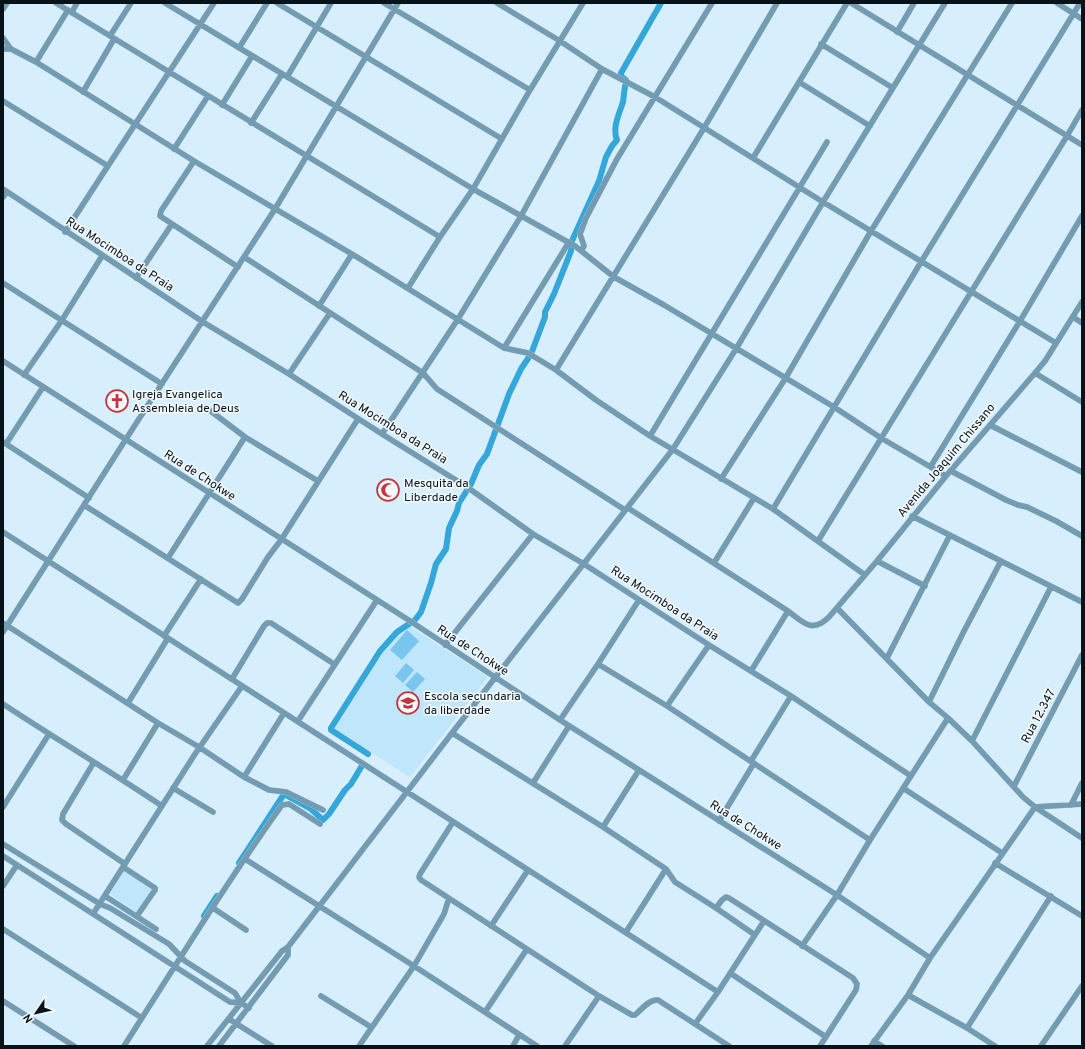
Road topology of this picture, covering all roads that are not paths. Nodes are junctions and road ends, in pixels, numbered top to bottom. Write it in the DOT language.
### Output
graph roads {
  1 [pos="7,3"];
  2 [pos="56,3"];
  3 [pos="77,3"];
  4 [pos="131,3"];
  5 [pos="165,3"];
  6 [pos="214,3"];
  7 [pos="267,3"];
  8 [pos="277,3"];
  9 [pos="331,3"];
  10 [pos="384,3"];
  11 [pos="398,3"];
  12 [pos="497,3"];
  13 [pos="583,3"];
  14 [pos="712,3"];
  15 [pos="777,3"];
  16 [pos="847,3"];
  17 [pos="851,3"];
  18 [pos="914,3"];
  19 [pos="945,3"];
  20 [pos="1012,3"];
  21 [pos="1057,3"];
  22 [pos="1080,3"];
  23 [pos="3,9"];
  24 [pos="394,9"];
  25 [pos="70,11"];
  26 [pos="1073,13"];
  27 [pos="1082,19"];
  28 [pos="200,24"];
  29 [pos="316,28"];
  30 [pos="897,32"];
  31 [pos="3,38"];
  32 [pos="112,38"];
  33 [pos="560,41"];
  34 [pos="821,44"];
  35 [pos="919,45"];
  36 [pos="239,48"];
  37 [pos="3,49"];
  38 [pos="11,49"];
  39 [pos="252,56"];
  40 [pos="366,57"];
  41 [pos="36,62"];
  42 [pos="602,69"];
  43 [pos="169,73"];
  44 [pos="967,74"];
  45 [pos="285,76"];
  46 [pos="799,82"];
  47 [pos="893,88"];
  48 [pos="530,90"];
  49 [pos="83,92"];
  50 [pos="208,96"];
  51 [pos="655,97"];
  52 [pos="3,101"];
  53 [pos="222,105"];
  54 [pos="1018,106"];
  55 [pos="337,107"];
  56 [pos="1082,110"];
  57 [pos="251,123"];
  58 [pos="136,124"];
  59 [pos="870,126"];
  60 [pos="704,128"];
  61 [pos="1067,136"];
  62 [pos="502,139"];
  63 [pos="827,142"];
  64 [pos="1082,145"];
  65 [pos="174,148"];
  66 [pos="306,156"];
  67 [pos="753,158"];
  68 [pos="194,161"];
  69 [pos="108,166"];
  70 [pos="801,187"];
  71 [pos="472,189"];
  72 [pos="5,190"];
  73 [pos="3,197"];
  74 [pos="823,202"];
  75 [pos="275,208"];
  76 [pos="520,216"];
  77 [pos="1082,216"];
  78 [pos="172,224"];
  79 [pos="871,231"];
  80 [pos="65,232"];
  81 [pos="440,237"];
  82 [pos="569,242"];
  83 [pos="581,251"];
  84 [pos="352,254"];
  85 [pos="102,256"];
  86 [pos="244,257"];
  87 [pos="921,262"];
  88 [pos="238,267"];
  89 [pos="614,277"];
  90 [pos="136,278"];
  91 [pos="3,283"];
  92 [pos="408,288"];
  93 [pos="971,291"];
  94 [pos="1082,302"];
  95 [pos="319,306"];
  96 [pos="330,313"];
  97 [pos="1073,317"];
  98 [pos="458,319"];
  99 [pos="62,320"];
  100 [pos="1020,321"];
  101 [pos="203,322"];
  102 [pos="1082,323"];
  103 [pos="712,335"];
  104 [pos="1056,343"];
  105 [pos="504,348"];
  106 [pos="736,349"];
  107 [pos="3,362"];
  108 [pos="556,370"];
  109 [pos="423,373"];
  110 [pos="1035,373"];
  111 [pos="289,374"];
  112 [pos="24,375"];
  113 [pos="785,379"];
  114 [pos="162,384"];
  115 [pos="42,387"];
  116 [pos="1082,402"];
  117 [pos="834,407"];
  118 [pos="208,409"];
  119 [pos="358,419"];
  120 [pos="990,425"];
  121 [pos="382,434"];
  122 [pos="650,436"];
  123 [pos="245,437"];
  124 [pos="881,438"];
  125 [pos="126,439"];
  126 [pos="4,443"];
  127 [pos="673,450"];
  128 [pos="931,466"];
  129 [pos="951,471"];
  130 [pos="1082,472"];
  131 [pos="946,476"];
  132 [pos="721,479"];
  133 [pos="318,482"];
  134 [pos="209,494"];
  135 [pos="89,498"];
  136 [pos="754,498"];
  137 [pos="84,505"];
  138 [pos="626,509"];
  139 [pos="773,509"];
  140 [pos="912,516"];
  141 [pos="3,532"];
  142 [pos="533,534"];
  143 [pos="950,536"];
  144 [pos="1082,536"];
  145 [pos="281,540"];
  146 [pos="818,541"];
  147 [pos="168,558"];
  148 [pos="48,561"];
  149 [pos="877,561"];
  150 [pos="1001,561"];
  151 [pos="714,563"];
  152 [pos="584,564"];
  153 [pos="865,575"];
  154 [pos="201,579"];
  155 [pos="925,586"];
  156 [pos="1051,587"];
  157 [pos="377,600"];
  158 [pos="639,600"];
  159 [pos="1082,602"];
  160 [pos="837,608"];
  161 [pos="788,610"];
  162 [pos="5,624"];
  163 [pos="3,632"];
  164 [pos="166,637"];
  165 [pos="445,645"];
  166 [pos="709,645"];
  167 [pos="1082,655"];
  168 [pos="886,658"];
  169 [pos="334,664"];
  170 [pos="598,664"];
  171 [pos="751,671"];
  172 [pos="496,678"];
  173 [pos="232,679"];
  174 [pos="242,686"];
  175 [pos="791,696"];
  176 [pos="929,702"];
  177 [pos="128,703"];
  178 [pos="3,704"];
  179 [pos="667,706"];
  180 [pos="284,713"];
  181 [pos="948,718"];
  182 [pos="560,720"];
  183 [pos="298,722"];
  184 [pos="158,723"];
  185 [pos="569,726"];
  186 [pos="452,733"];
  187 [pos="49,734"];
  188 [pos="972,741"];
  189 [pos="199,747"];
  190 [pos="94,762"];
  191 [pos="752,762"];
  192 [pos="639,770"];
  193 [pos="911,776"];
  194 [pos="244,777"];
  195 [pos="123,780"];
  196 [pos="1082,783"];
  197 [pos="533,784"];
  198 [pos="1014,786"];
  199 [pos="173,788"];
  200 [pos="903,788"];
  201 [pos="408,792"];
  202 [pos="1071,804"];
  203 [pos="1082,804"];
  204 [pos="162,806"];
  205 [pos="1035,806"];
  206 [pos="3,807"];
  207 [pos="323,810"];
  208 [pos="213,812"];
  209 [pos="719,821"];
  210 [pos="453,822"];
  211 [pos="320,824"];
  212 [pos="603,827"];
  213 [pos="1082,838"];
  214 [pos="870,840"];
  215 [pos="3,844"];
  216 [pos="1002,853"];
  217 [pos="3,856"];
  218 [pos="245,859"];
  219 [pos="995,863"];
  220 [pos="17,865"];
  221 [pos="124,865"];
  222 [pos="666,869"];
  223 [pos="528,870"];
  224 [pos="3,886"];
  225 [pos="837,895"];
  226 [pos="105,896"];
  227 [pos="1051,896"];
  228 [pos="449,898"];
  229 [pos="100,904"];
  230 [pos="320,907"];
  231 [pos="213,908"];
  232 [pos="716,908"];
  233 [pos="93,914"];
  234 [pos="137,916"];
  235 [pos="1082,916"];
  236 [pos="764,921"];
  237 [pos="491,926"];
  238 [pos="3,929"];
  239 [pos="156,929"];
  240 [pos="246,930"];
  241 [pos="626,932"];
  242 [pos="755,935"];
  243 [pos="802,946"];
  244 [pos="288,947"];
  245 [pos="527,949"];
  246 [pos="180,956"];
  247 [pos="930,958"];
  248 [pos="174,966"];
  249 [pos="414,966"];
  250 [pos="730,973"];
  251 [pos="260,979"];
  252 [pos="266,984"];
  253 [pos="1082,986"];
  254 [pos="718,992"];
  255 [pos="908,994"];
  256 [pos="321,996"];
  257 [pos="599,996"];
  258 [pos="3,1001"];
  259 [pos="241,1002"];
  260 [pos="249,1008"];
  261 [pos="485,1012"];
  262 [pos="142,1018"];
  263 [pos="229,1019"];
  264 [pos="237,1024"];
  265 [pos="696,1024"];
  266 [pos="371,1028"];
  267 [pos="967,1028"];
  268 [pos="216,1034"];
  269 [pos="519,1035"];
  270 [pos="826,1037"];
  271 [pos="223,1040"];
  272 [pos="872,1044"];
  273 [pos="74,1046"];
  274 [pos="124,1046"];
  275 [pos="207,1046"];
  276 [pos="219,1046"];
  277 [pos="272,1046"];
  278 [pos="359,1046"];
  279 [pos="513,1046"];
  280 [pos="537,1046"];
  281 [pos="565,1046"];
  282 [pos="729,1046"];
  283 [pos="820,1046"];
  284 [pos="882,1046"];
  285 [pos="995,1046"];
  286 [pos="1041,1046"];
  1 -- 23 [label="street"];
  2 -- 25 [label="street"];
  3 -- 25 [label="street"];
  4 -- 32 [label="street"];
  5 -- 28 [label="street"];
  6 -- 28 [label="street"];
  7 -- 36 [label="street"];
  8 -- 29 [label="street"];
  9 -- 29 [label="street"];
  10 -- 24 [label="street"];
  11 -- 24 [label="street"];
  12 -- 33 [label="street"];
  13 -- 33 [label="street"];
  14 -- 51 [label="street"];
  15 -- 60 [label="street"];
  16 -- 34 [label="street"];
  17 -- 30 [label="street"];
  18 -- 30 [label="street"];
  19 -- 35 [label="street"];
  20 -- 44 [label="street"];
  21 -- 26 [label="street"];
  22 -- 26 [label="street"];
  24 -- 40 [label="street"];
  24 -- 48 [label="street"];
  25 -- 32 [label="street"];
  25 -- 41 [label="street"];
  26 -- 27 [label="street"];
  26 -- 54 [label="street"];
  28 -- 36 [label="street"];
  28 -- 43 [label="street"];
  29 -- 40 [label="street"];
  29 -- 45 [label="street"];
  30 -- 35 [label="street"];
  31 -- 38 [label="street"];
  32 -- 43 [label="street"];
  32 -- 49 [label="street"];
  33 -- 42 [label="street"];
  33 -- 48 [label="street"];
  34 -- 46 [label="street"];
  34 -- 47 [label="street"];
  35 -- 44 [label="street"];
  35 -- 47 [label="street"];
  36 -- 39 [label="street"];
  37 -- 38 [label="street"];
  38 -- 41 [label="street"];
  39 -- 45 [label="street"];
  39 -- 53 [label="street"];
  40 -- 55 [label="street"];
  40 -- 62 [label="street"];
  41 -- 49 [label="street"];
  42 -- 51 [label="street"];
  42 -- 76 [label="street"];
  43 -- 50 [label="street"];
  43 -- 58 [label="street"];
  44 -- 54 [label="street"];
  44 -- 79 [label="street"];
  45 -- 55 [label="street"];
  45 -- 57 [label="street"];
  46 -- 59 [label="street"];
  46 -- 67 [label="street"];
  47 -- 59 [label="street"];
  48 -- 62 [label="street"];
  49 -- 58 [label="street"];
  50 -- 53 [label="street"];
  50 -- 65 [label="street"];
  51 -- 60 [label="street"];
  51 -- 83 [label="street"];
  52 -- 69 [label="street"];
  53 -- 57 [label="street"];
  54 -- 61 [label="street"];
  54 -- 87 [label="street"];
  55 -- 66 [label="street"];
  55 -- 71 [label="street"];
  56 -- 61 [label="street"];
  57 -- 66 [label="street"];
  58 -- 65 [label="street"];
  58 -- 69 [label="street"];
  59 -- 74 [label="street"];
  60 -- 67 [label="street"];
  60 -- 89 [label="street"];
  61 -- 64 [label="street"];
  61 -- 93 [label="street"];
  62 -- 71 [label="street"];
  63 -- 70 [label="street"];
  65 -- 68 [label="street"];
  66 -- 75 [label="street"];
  66 -- 81 [label="street"];
  67 -- 70 [label="street"];
  68 -- 75 [label="street"];
  68 -- 78 [label="street"];
  69 -- 80 [label="street"];
  70 -- 74 [label="street"];
  70 -- 103 [label="street"];
  71 -- 76 [label="street"];
  71 -- 81 [label="street"];
  72 -- 73 [label="street"];
  72 -- 80 [label="street, Rua Mocimboa da Praia"];
  74 -- 79 [label="street"];
  74 -- 106 [label="street"];
  75 -- 84 [label="street"];
  75 -- 86 [label="street"];
  76 -- 82 [label="street"];
  76 -- 98 [label="street"];
  77 -- 100 [label="street"];
  78 -- 88 [label="street"];
  78 -- 90 [label="street"];
  79 -- 87 [label="street"];
  79 -- 113 [label="street"];
  80 -- 85 [label="street, Rua Mocimboa da Praia"];
  81 -- 92 [label="street"];
  82 -- 83 [label="street"];
  82 -- 105 [label="street"];
  83 -- 89 [label="street"];
  84 -- 92 [label="street"];
  84 -- 95 [label="street"];
  85 -- 90 [label="street, Rua Mocimboa da Praia"];
  85 -- 99 [label="street"];
  86 -- 88 [label="street"];
  86 -- 95 [label="street"];
  87 -- 93 [label="street"];
  87 -- 117 [label="street"];
  88 -- 101 [label="street"];
  89 -- 103 [label="street"];
  89 -- 108 [label="street"];
  90 -- 101 [label="street, Rua Mocimboa da Praia"];
  91 -- 99 [label="street"];
  92 -- 98 [label="street"];
  93 -- 100 [label="street"];
  93 -- 124 [label="street"];
  94 -- 97 [label="street, Avenida Joaquim Chissano"];
  95 -- 96 [label="street"];
  96 -- 109 [label="street"];
  96 -- 111 [label="street"];
  97 -- 102 [label="street"];
  97 -- 104 [label="street, Avenida Joaquim Chissano"];
  98 -- 105 [label="street"];
  98 -- 109 [label="street"];
  99 -- 112 [label="street"];
  99 -- 114 [label="street"];
  100 -- 104 [label="street"];
  100 -- 128 [label="street"];
  101 -- 111 [label="street, Rua Mocimboa da Praia"];
  101 -- 114 [label="street"];
  103 -- 106 [label="street"];
  103 -- 122 [label="street"];
  104 -- 110 [label="street, Avenida Joaquim Chissano"];
  105 -- 108 [label="street"];
  106 -- 113 [label="street"];
  106 -- 127 [label="street"];
  107 -- 112 [label="street, Rua de Chokwe"];
  108 -- 122 [label="street"];
  109 -- 121 [label="street"];
  109 -- 138 [label="street"];
  110 -- 116 [label="street"];
  110 -- 120 [label="street, Avenida Joaquim Chissano"];
  111 -- 119 [label="street, Rua Mocimboa da Praia"];
  112 -- 115 [label="street, Rua de Chokwe"];
  113 -- 117 [label="street"];
  113 -- 132 [label="street"];
  114 -- 125 [label="street"];
  115 -- 125 [label="street, Rua de Chokwe"];
  115 -- 126 [label="street"];
  117 -- 124 [label="street"];
  117 -- 139 [label="street"];
  118 -- 123 [label="street"];
  119 -- 121 [label="street, Rua Mocimboa da Praia"];
  119 -- 133 [label="street"];
  120 -- 129 [label="street, Avenida Joaquim Chissano"];
  120 -- 130 [label="street"];
  121 -- 142 [label="street, Rua Mocimboa da Praia"];
  122 -- 127 [label="street"];
  123 -- 133 [label="street"];
  123 -- 134 [label="street"];
  124 -- 128 [label="street"];
  124 -- 146 [label="street"];
  125 -- 134 [label="street, Rua de Chokwe"];
  125 -- 135 [label="street"];
  126 -- 135 [label="street"];
  127 -- 132 [label="street"];
  127 -- 138 [label="street"];
  128 -- 131 [label="street"];
  129 -- 131 [label="street, Avenida Joaquim Chissano"];
  129 -- 144 [label="street"];
  131 -- 140 [label="street, Avenida Joaquim Chissano"];
  132 -- 136 [label="street"];
  133 -- 145 [label="street"];
  134 -- 145 [label="street, Rua de Chokwe"];
  134 -- 147 [label="street"];
  135 -- 137 [label="street"];
  136 -- 139 [label="street"];
  136 -- 151 [label="street"];
  137 -- 147 [label="street"];
  137 -- 148 [label="street"];
  138 -- 151 [label="street"];
  138 -- 152 [label="street"];
  139 -- 146 [label="street"];
  140 -- 143 [label="street"];
  140 -- 149 [label="street, Avenida Joaquim Chissano"];
  141 -- 148 [label="street"];
  142 -- 152 [label="street, Rua Mocimboa da Praia"];
  142 -- 165 [label="street"];
  143 -- 150 [label="street"];
  143 -- 155 [label="street"];
  145 -- 154 [label="street"];
  145 -- 157 [label="street, Rua de Chokwe"];
  146 -- 153 [label="street"];
  147 -- 154 [label="street"];
  148 -- 162 [label="street"];
  148 -- 164 [label="street"];
  149 -- 153 [label="street, Avenida Joaquim Chissano"];
  149 -- 155 [label="street"];
  150 -- 156 [label="street"];
  150 -- 176 [label="street"];
  151 -- 161 [label="street"];
  152 -- 158 [label="street, Rua Mocimboa da Praia"];
  152 -- 172 [label="street"];
  153 -- 160 [label="street, Avenida Joaquim Chissano"];
  154 -- 164 [label="street"];
  155 -- 168 [label="street"];
  156 -- 159 [label="street"];
  156 -- 188 [label="street"];
  157 -- 165 [label="street, Rua de Chokwe"];
  157 -- 169 [label="street"];
  158 -- 166 [label="street, Rua Mocimboa da Praia"];
  158 -- 170 [label="street"];
  160 -- 161 [label="street, Avenida Joaquim Chissano"];
  160 -- 168 [label="street"];
  161 -- 171 [label="street"];
  162 -- 163 [label="street"];
  162 -- 177 [label="street"];
  164 -- 173 [label="street"];
  164 -- 177 [label="street"];
  165 -- 172 [label="street, Rua de Chokwe"];
  166 -- 171 [label="street, Rua Mocimboa da Praia"];
  166 -- 179 [label="street"];
  167 -- 198 [label="street, Rua 12.347"];
  168 -- 176 [label="street"];
  169 -- 173 [label="street"];
  169 -- 183 [label="street"];
  170 -- 179 [label="street"];
  170 -- 182 [label="street"];
  171 -- 175 [label="street, Rua Mocimboa da Praia"];
  172 -- 182 [label="street, Rua de Chokwe"];
  172 -- 186 [label="street"];
  173 -- 174 [label="street"];
  174 -- 180 [label="street"];
  174 -- 189 [label="street"];
  175 -- 191 [label="street"];
  175 -- 193 [label="street, Rua Mocimboa da Praia"];
  176 -- 181 [label="street"];
  177 -- 184 [label="street"];
  178 -- 187 [label="street"];
  179 -- 191 [label="street"];
  180 -- 183 [label="street"];
  180 -- 194 [label="street"];
  181 -- 188 [label="street"];
  181 -- 193 [label="street"];
  182 -- 185 [label="street, Rua de Chokwe"];
  183 -- 201 [label="street"];
  184 -- 189 [label="street"];
  184 -- 195 [label="street"];
  185 -- 192 [label="street, Rua de Chokwe"];
  185 -- 197 [label="street"];
  186 -- 197 [label="street"];
  186 -- 201 [label="street"];
  187 -- 190 [label="street"];
  187 -- 206 [label="street"];
  188 -- 198 [label="street"];
  189 -- 194 [label="street"];
  189 -- 199 [label="street"];
  190 -- 195 [label="street"];
  190 -- 221 [label="street"];
  191 -- 209 [label="street"];
  191 -- 214 [label="street"];
  192 -- 209 [label="street, Rua de Chokwe"];
  192 -- 212 [label="street"];
  193 -- 200 [label="street"];
  194 -- 207 [label="street"];
  195 -- 204 [label="street"];
  196 -- 202 [label="street"];
  197 -- 212 [label="street"];
  198 -- 205 [label="street"];
  199 -- 204 [label="street"];
  199 -- 208 [label="street"];
  200 -- 214 [label="street"];
  200 -- 216 [label="street"];
  201 -- 210 [label="street"];
  201 -- 230 [label="street"];
  202 -- 203 [label="street"];
  202 -- 205 [label="street"];
  204 -- 221 [label="street"];
  205 -- 213 [label="street"];
  205 -- 216 [label="street"];
  209 -- 225 [label="street, Rua de Chokwe"];
  210 -- 223 [label="street"];
  210 -- 228 [label="street"];
  211 -- 218 [label="street"];
  212 -- 222 [label="street"];
  214 -- 225 [label="street"];
  215 -- 229 [label="street"];
  216 -- 219 [label="street"];
  217 -- 220 [label="street"];
  218 -- 230 [label="street"];
  218 -- 231 [label="street"];
  219 -- 227 [label="street"];
  219 -- 247 [label="street"];
  220 -- 224 [label="street"];
  220 -- 233 [label="street"];
  221 -- 226 [label="street"];
  221 -- 234 [label="street"];
  222 -- 232 [label="street"];
  222 -- 241 [label="street"];
  223 -- 237 [label="street"];
  223 -- 241 [label="street"];
  225 -- 243 [label="street"];
  225 -- 247 [label="street, Rua de Chokwe"];
  226 -- 229 [label="street"];
  226 -- 234 [label="street"];
  227 -- 235 [label="street"];
  227 -- 267 [label="street"];
  228 -- 237 [label="street"];
  228 -- 249 [label="street"];
  229 -- 233 [label="street"];
  229 -- 246 [label="street"];
  230 -- 244 [label="street"];
  230 -- 249 [label="street"];
  231 -- 240 [label="street"];
  231 -- 246 [label="street"];
  232 -- 236 [label="street"];
  232 -- 242 [label="street"];
  233 -- 248 [label="street"];
  234 -- 239 [label="street"];
  236 -- 242 [label="street"];
  236 -- 243 [label="street"];
  237 -- 245 [label="street"];
  238 -- 262 [label="street"];
  241 -- 254 [label="street"];
  242 -- 250 [label="street"];
  243 -- 270 [label="street"];
  244 -- 251 [label="street"];
  244 -- 252 [label="street"];
  245 -- 257 [label="street"];
  245 -- 261 [label="street"];
  246 -- 248 [label="street"];
  246 -- 259 [label="street"];
  247 -- 255 [label="street"];
  248 -- 259 [label="street"];
  248 -- 262 [label="street"];
  249 -- 261 [label="street"];
  249 -- 266 [label="street"];
  250 -- 254 [label="street"];
  250 -- 270 [label="street"];
  251 -- 252 [label="street"];
  251 -- 259 [label="street"];
  252 -- 260 [label="street"];
  253 -- 286 [label="street"];
  254 -- 265 [label="street"];
  255 -- 267 [label="street"];
  255 -- 272 [label="street"];
  256 -- 266 [label="street"];
  257 -- 265 [label="street"];
  257 -- 281 [label="street"];
  258 -- 273 [label="street"];
  259 -- 260 [label="street"];
  259 -- 263 [label="street"];
  260 -- 264 [label="street"];
  261 -- 269 [label="street"];
  262 -- 274 [label="street"];
  263 -- 264 [label="street"];
  263 -- 268 [label="street"];
  264 -- 271 [label="street"];
  264 -- 277 [label="street"];
  265 -- 282 [label="street"];
  266 -- 278 [label="street"];
  267 -- 285 [label="street"];
  268 -- 271 [label="street"];
  268 -- 275 [label="street"];
  269 -- 279 [label="street"];
  269 -- 280 [label="street"];
  270 -- 283 [label="street"];
  271 -- 276 [label="street"];
  272 -- 284 [label="street"];
}
